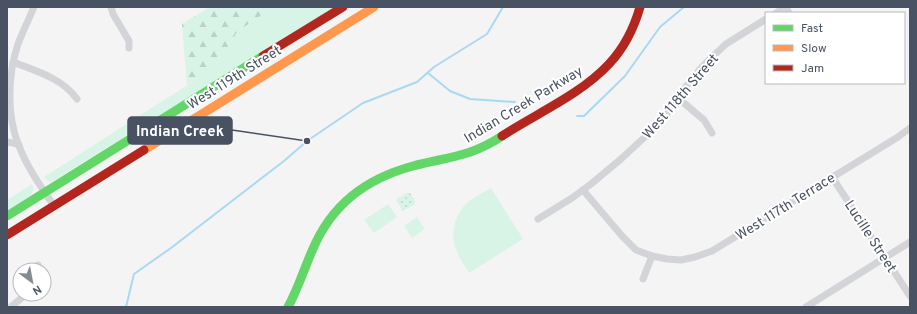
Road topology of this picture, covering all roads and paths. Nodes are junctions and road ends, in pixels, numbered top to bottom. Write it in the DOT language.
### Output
graph roads {
  1 [pos="34,7"];
  2 [pos="111,7"];
  3 [pos="343,7"];
  4 [pos="374,7"];
  5 [pos="640,7"];
  6 [pos="765,20"];
  7 [pos="129,48"];
  8 [pos="13,62"];
  9 [pos="678,98"];
  10 [pos="77,99"];
  11 [pos="910,128"];
  12 [pos="712,133"];
  13 [pos="7,143"];
  14 [pos="18,145"];
  15 [pos="832,177"];
  16 [pos="583,190"];
  17 [pos="44,192"];
  18 [pos="54,206"];
  19 [pos="7,216"];
  20 [pos="538,219"];
  21 [pos="7,235"];
  22 [pos="910,242"];
  23 [pos="652,256"];
  24 [pos="886,258"];
  25 [pos="643,279"];
  26 [pos="910,296"];
  27 [pos="288,307"];
  28 [pos="806,307"];
  1 -- 8 [label="street"];
  2 -- 7 [label="street"];
  3 -- 17 [label="main road, West 119th Street"];
  4 -- 18 [label="main road, West 119th Street"];
  5 -- 27 [label="main road, Indian Creek Parkway"];
  6 -- 9 [label="street, West 118th Street"];
  8 -- 10 [label="street"];
  8 -- 14 [label="street"];
  9 -- 12 [label="street"];
  9 -- 16 [label="street, West 118th Street"];
  11 -- 15 [label="street, West 117th Terrace"];
  13 -- 14 [label="street"];
  14 -- 17 [label="street"];
  15 -- 23 [label="street, West 117th Terrace"];
  15 -- 24 [label="street, Lucille Street"];
  16 -- 20 [label="street, West 118th Street"];
  16 -- 23 [label="street, West 117th Terrace"];
  17 -- 18 [label="street"];
  17 -- 19 [label="main road, West 119th Street"];
  18 -- 21 [label="main road, West 119th Street"];
  22 -- 24 [label="street"];
  23 -- 25 [label="street"];
  24 -- 26 [label="street, Lucille Street"];
  24 -- 28 [label="street"];
}
